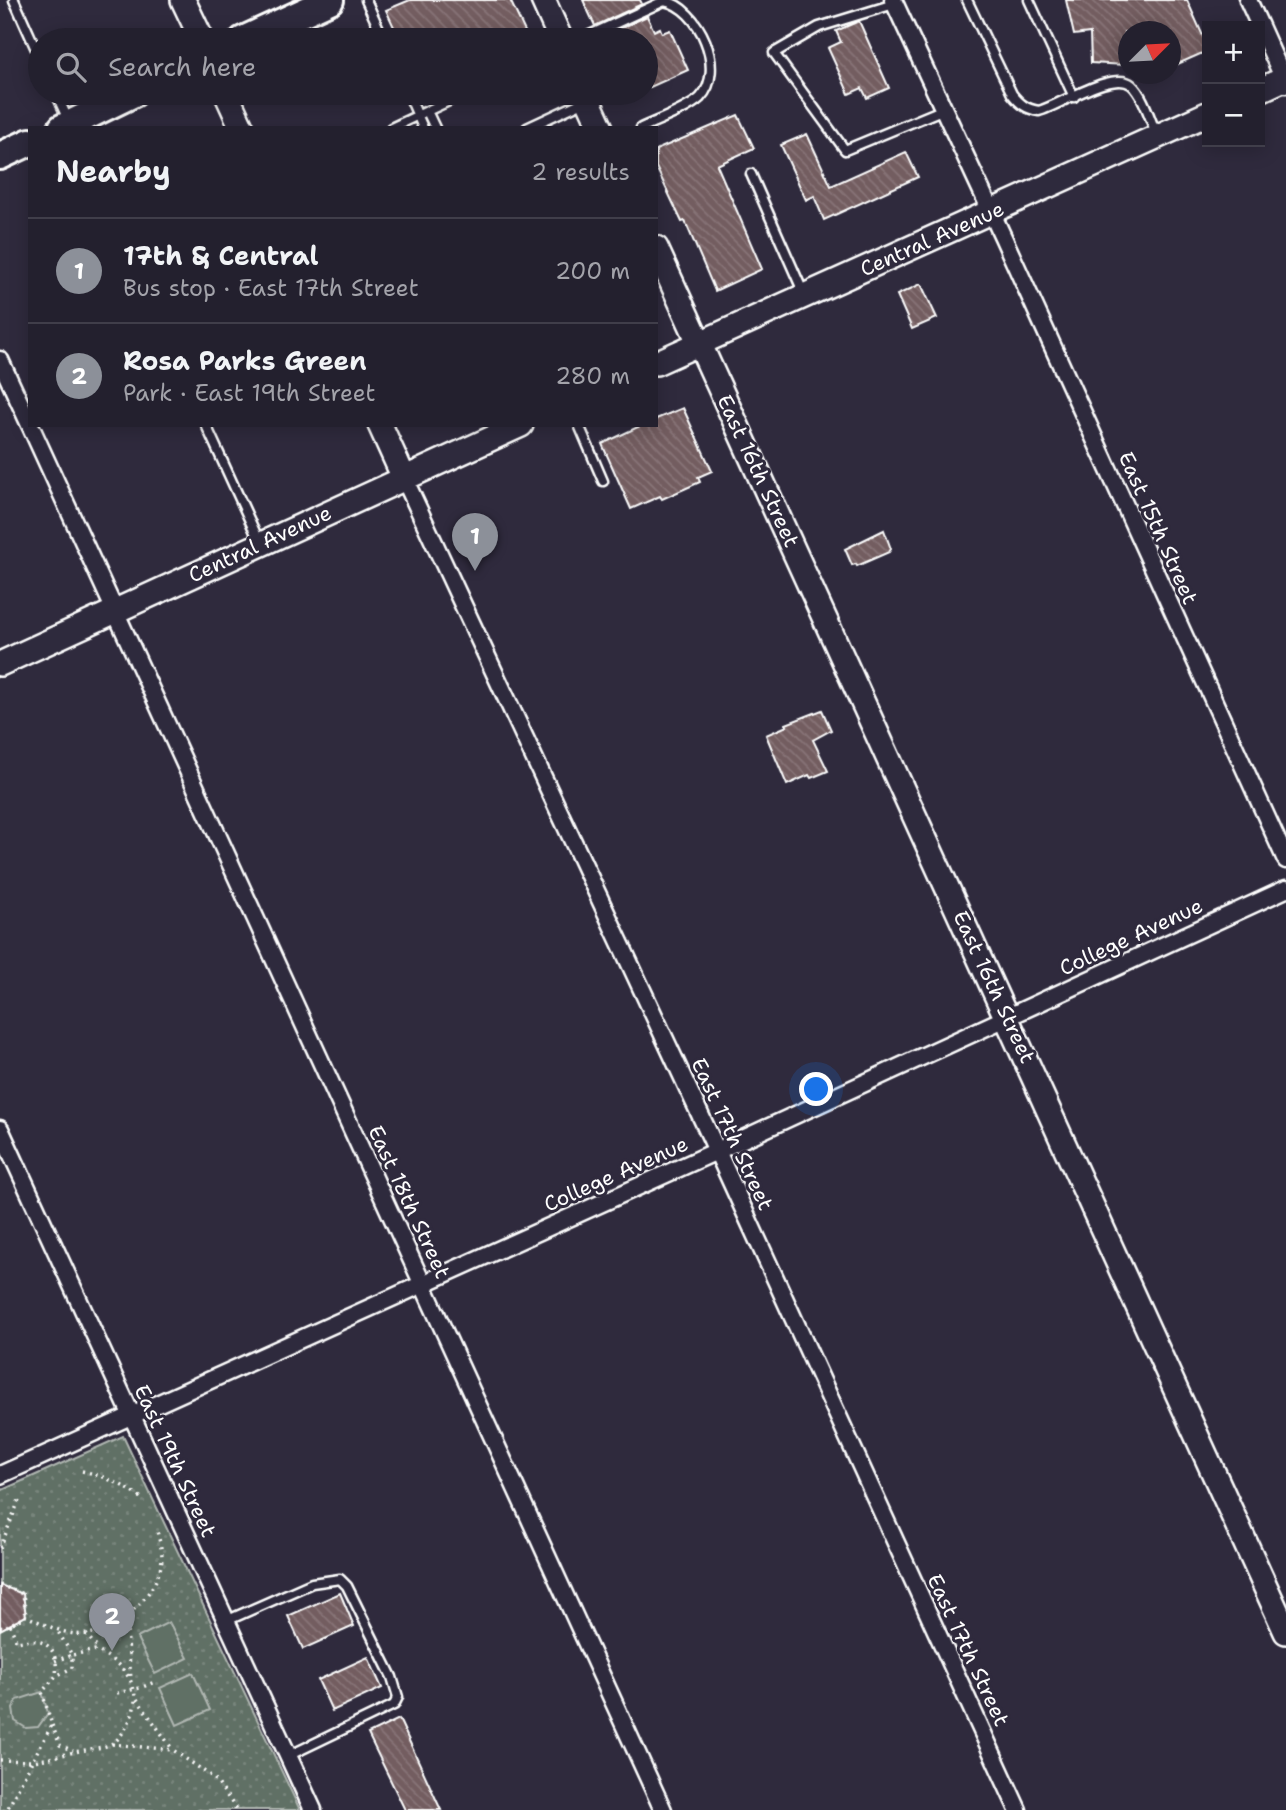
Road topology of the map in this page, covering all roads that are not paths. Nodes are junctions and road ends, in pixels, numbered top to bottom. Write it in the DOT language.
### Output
graph roads {
  1 [pos="14,0"];
  2 [pos="183,0"];
  3 [pos="330,0"];
  4 [pos="366,0"];
  5 [pos="967,0"];
  6 [pos="1029,0"];
  7 [pos="1248,0"];
  8 [pos="547,1"];
  9 [pos="894,2"];
  10 [pos="1258,21"];
  11 [pos="196,28"];
  12 [pos="269,28"];
  13 [pos="379,28"];
  14 [pos="557,28"];
  15 [pos="605,28"];
  16 [pos="28,31"];
  17 [pos="1265,37"];
  18 [pos="1285,80"];
  19 [pos="1265,88"];
  20 [pos="1074,97"];
  21 [pos="60,105"];
  22 [pos="111,105"];
  23 [pos="231,105"];
  24 [pos="413,105"];
  25 [pos="440,105"];
  26 [pos="570,105"];
  27 [pos="591,105"];
  28 [pos="944,109"];
  29 [pos="427,111"];
  30 [pos="418,115"];
  31 [pos="1202,116"];
  32 [pos="68,126"];
  33 [pos="70,126"];
  34 [pos="241,126"];
  35 [pos="395,126"];
  36 [pos="422,126"];
  37 [pos="434,126"];
  38 [pos="531,126"];
  39 [pos="600,126"];
  40 [pos="645,126"];
  41 [pos="1158,137"];
  42 [pos="28,143"];
  43 [pos="0,156"];
  44 [pos="751,174"];
  45 [pos="992,213"];
  46 [pos="658,252"];
  47 [pos="805,296"];
  48 [pos="700,343"];
  49 [pos="0,360"];
  50 [pos="658,362"];
  51 [pos="28,421"];
  52 [pos="31,427"];
  53 [pos="207,427"];
  54 [pos="381,427"];
  55 [pos="517,427"];
  56 [pos="580,427"];
  57 [pos="404,478"];
  58 [pos="603,481"];
  59 [pos="260,544"];
  60 [pos="115,612"];
  61 [pos="0,664"];
  62 [pos="1286,860"];
  63 [pos="1286,889"];
  64 [pos="1007,1017"];
  65 [pos="0,1129"];
  66 [pos="717,1151"];
  67 [pos="424,1284"];
  68 [pos="131,1415"];
  69 [pos="0,1475"];
  70 [pos="226,1621"];
  71 [pos="1286,1632"];
  72 [pos="288,1756"];
  73 [pos="313,1810"];
  74 [pos="663,1810"];
  75 [pos="1018,1810"];
  1 -- 16 [label="lane"];
  2 -- 11 [label="main road"];
  3 -- 12 [label="main road"];
  4 -- 13 [label="lane"];
  5 -- 20 [label="lane"];
  6 -- 20 [label="lane"];
  7 -- 10 [label="street"];
  8 -- 14 [label="main road"];
  9 -- 28 [label="street, East 15th Street"];
  9 -- 28 [label="lane"];
  15 -- 40 [label="lane"];
  17 -- 18 [label="street"];
  18 -- 19 [label="main road"];
  20 -- 41 [label="lane"];
  21 -- 32 [label="lane"];
  22 -- 33 [label="main road"];
  23 -- 34 [label="main road"];
  24 -- 30 [label="lane"];
  25 -- 29 [label="lane"];
  26 -- 38 [label="lane"];
  27 -- 39 [label="main road"];
  28 -- 45 [label="street, East 15th Street"];
  29 -- 30 [label="lane"];
  29 -- 37 [label="lane"];
  30 -- 35 [label="lane"];
  30 -- 36 [label="lane"];
  31 -- 41 [label="main road, Central Avenue"];
  41 -- 45 [label="main road, Central Avenue"];
  42 -- 43 [label="main road"];
  44 -- 47 [label="lane"];
  45 -- 47 [label="main road, Central Avenue"];
  45 -- 62 [label="street, East 15th Street"];
  46 -- 48 [label="main road, East 16th Street"];
  47 -- 48 [label="main road, Central Avenue"];
  48 -- 50 [label="main road, Central Avenue"];
  48 -- 64 [label="main road, East 16th Street"];
  49 -- 51 [label="street, East 18th Street"];
  52 -- 60 [label="street, East 18th Street"];
  53 -- 59 [label="lane"];
  54 -- 57 [label="main road"];
  55 -- 57 [label="main road, Central Avenue"];
  56 -- 58 [label="lane"];
  57 -- 59 [label="main road, Central Avenue"];
  57 -- 66 [label="street, East 17th Street"];
  59 -- 60 [label="main road, Central Avenue"];
  60 -- 61 [label="main road, Central Avenue"];
  60 -- 67 [label="street, East 18th Street"];
  63 -- 64 [label="street, College Avenue"];
  64 -- 66 [label="street, College Avenue"];
  64 -- 71 [label="main road, East 16th Street"];
  65 -- 68 [label="street, East 19th Street"];
  66 -- 67 [label="street, College Avenue"];
  66 -- 75 [label="street, East 17th Street"];
  67 -- 68 [label="street, College Avenue"];
  67 -- 74 [label="street, East 18th Street"];
  68 -- 69 [label="street, College Avenue"];
  68 -- 70 [label="street, East 19th Street"];
  70 -- 72 [label="street, East 19th Street"];
  70 -- 72 [label="lane"];
  72 -- 73 [label="street, East 19th Street"];
}
